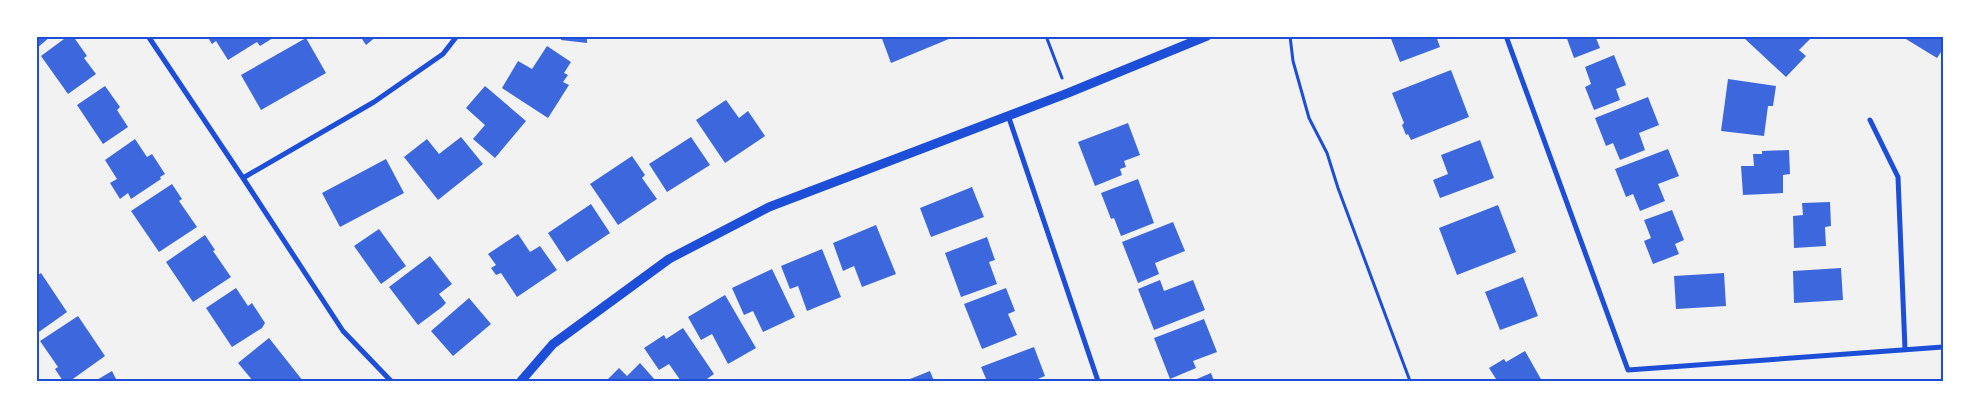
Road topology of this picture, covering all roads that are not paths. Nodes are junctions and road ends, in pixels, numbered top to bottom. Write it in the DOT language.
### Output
graph roads {
  1 [pos="148,36"];
  2 [pos="457,36"];
  3 [pos="1207,36"];
  4 [pos="1506,36"];
  5 [pos="1008,115"];
  6 [pos="1870,120"];
  7 [pos="243,178"];
  8 [pos="1943,347"];
  9 [pos="1905,349"];
  10 [pos="391,381"];
  11 [pos="521,381"];
  12 [pos="1098,381"];
  1 -- 7 [label="street"];
  2 -- 7 [label="street"];
  3 -- 5 [label="street"];
  4 -- 9 [label="street"];
  5 -- 11 [label="street"];
  5 -- 12 [label="street"];
  6 -- 9 [label="street"];
  7 -- 10 [label="street"];
  8 -- 9 [label="street"];
}
